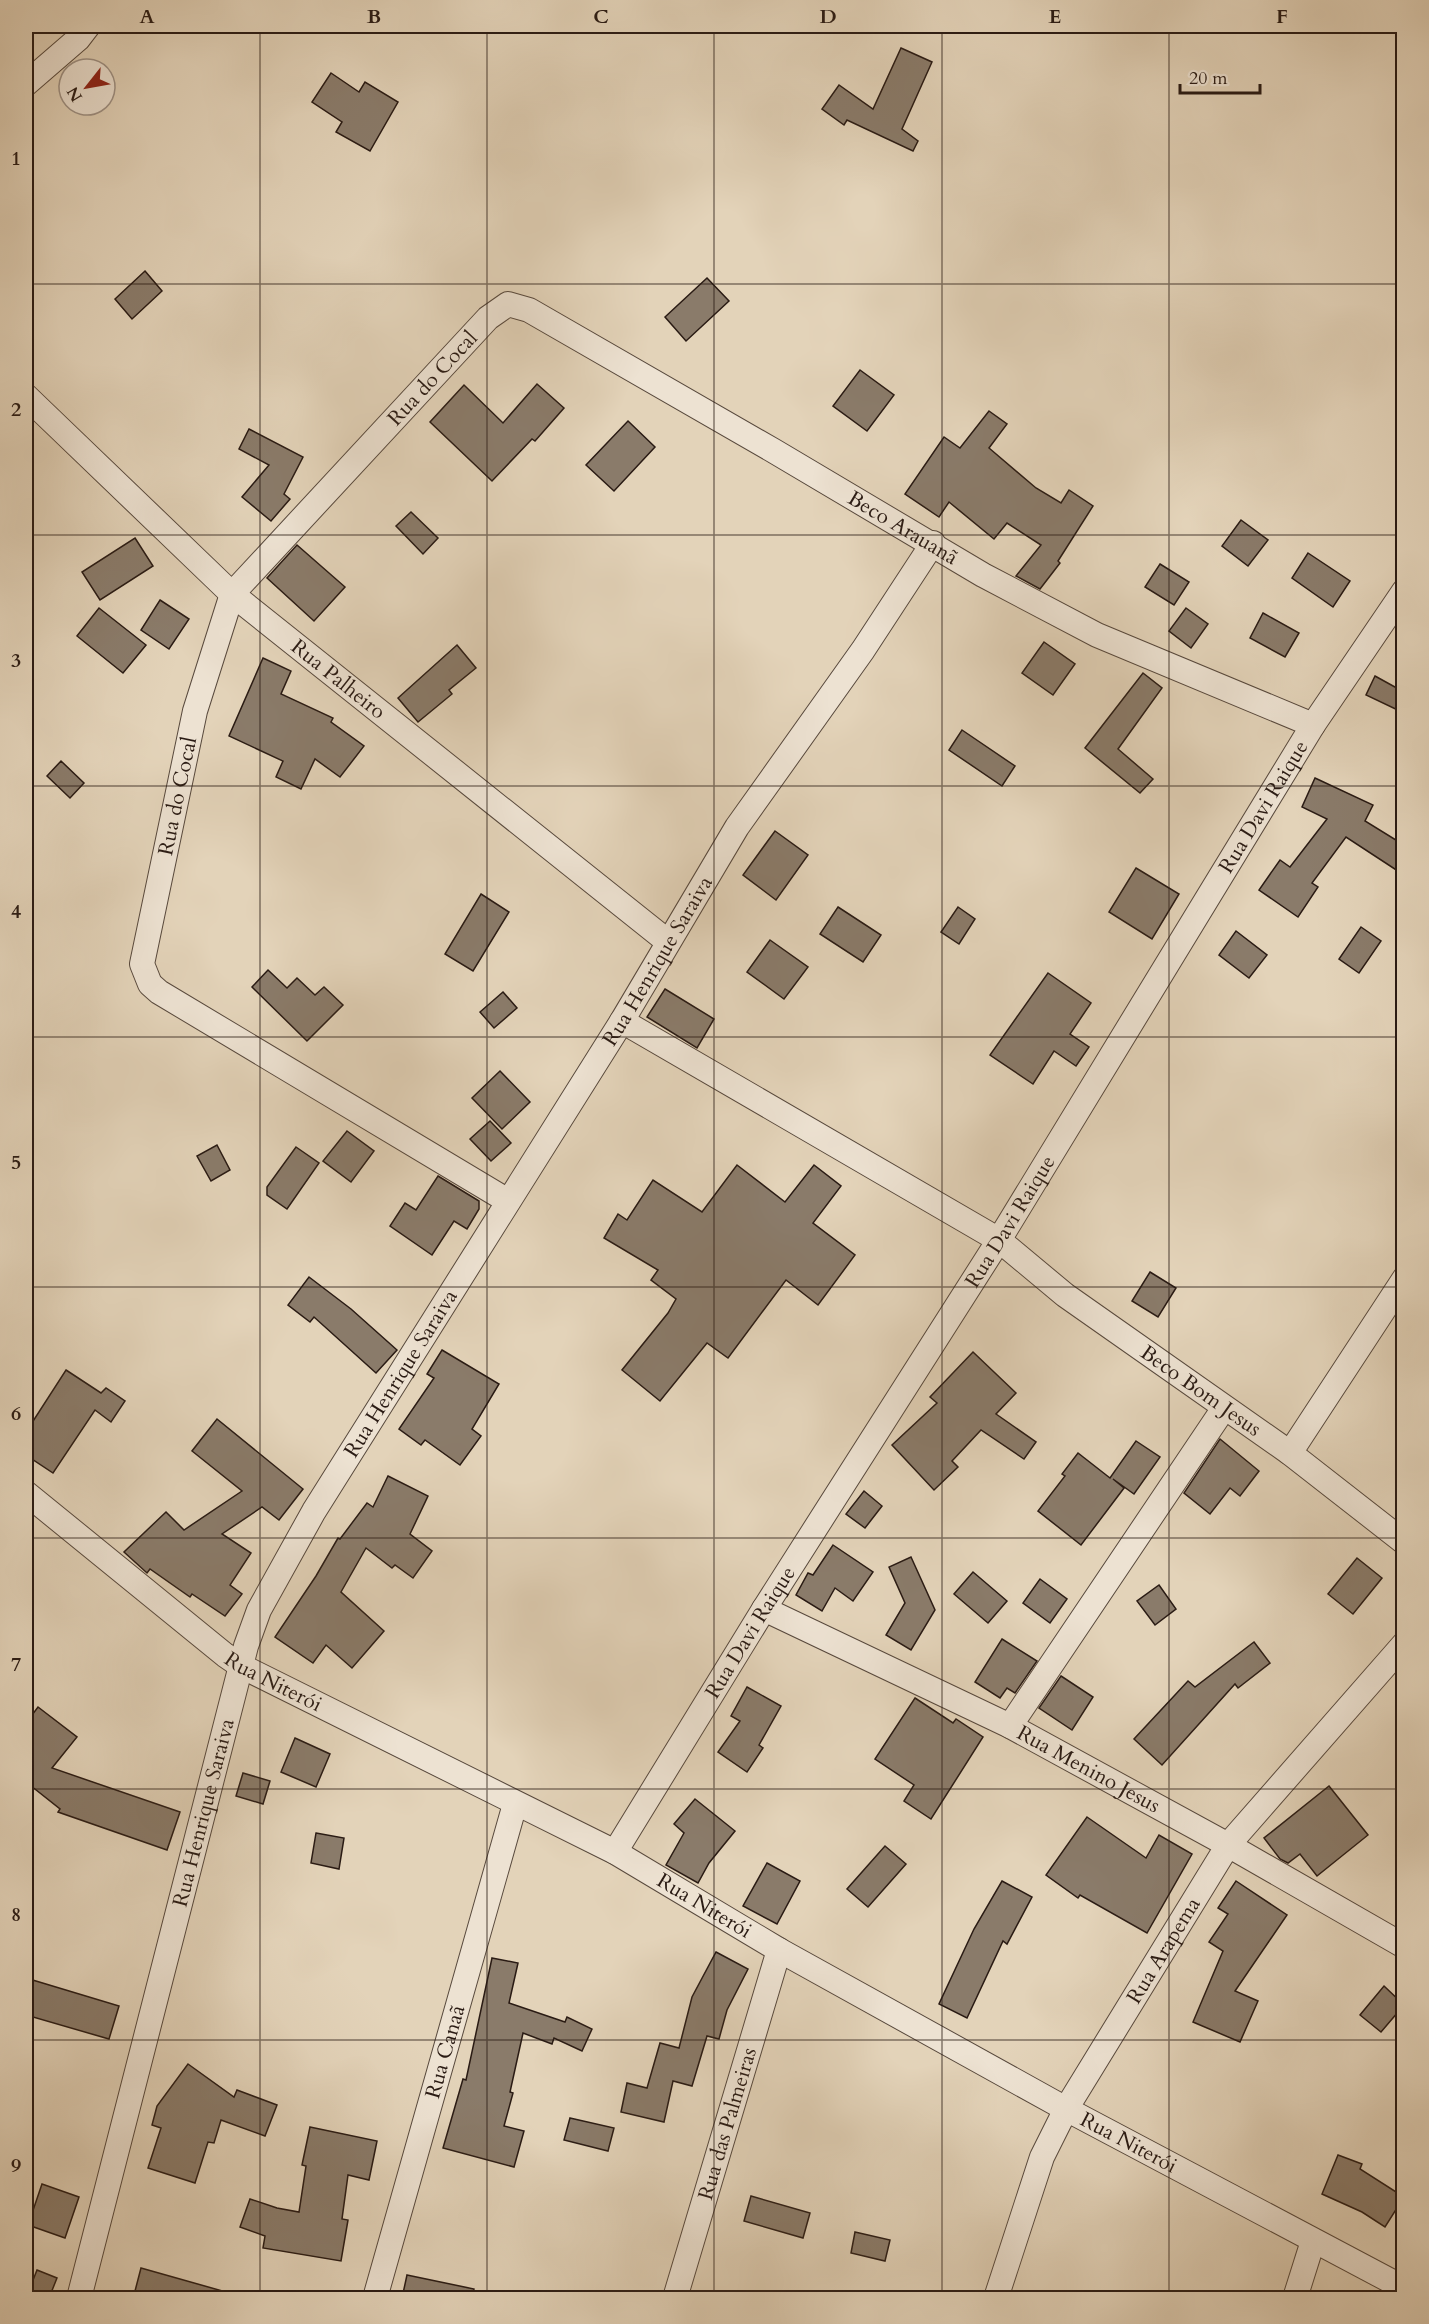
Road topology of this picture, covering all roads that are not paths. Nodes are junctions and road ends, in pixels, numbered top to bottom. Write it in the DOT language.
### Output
graph roads {
  1 [pos="88,26"];
  2 [pos="26,84"];
  3 [pos="508,304"];
  4 [pos="26,396"];
  5 [pos="933,543"];
  6 [pos="1404,591"];
  7 [pos="232,594"];
  8 [pos="1313,725"];
  9 [pos="667,941"];
  10 [pos="622,1021"];
  11 [pos="508,1201"];
  12 [pos="999,1240"];
  13 [pos="1404,1279"];
  14 [pos="1224,1408"];
  15 [pos="1290,1453"];
  16 [pos="27,1500"];
  17 [pos="1404,1542"];
  18 [pos="764,1609"];
  19 [pos="1404,1644"];
  20 [pos="241,1666"];
  21 [pos="1010,1726"];
  22 [pos="515,1804"];
  23 [pos="1228,1845"];
  24 [pos="615,1852"];
  25 [pos="1404,1946"];
  26 [pos="780,1950"];
  27 [pos="1066,2109"];
  28 [pos="1313,2241"];
  29 [pos="1404,2288"];
  30 [pos="79,2298"];
  31 [pos="375,2298"];
  32 [pos="675,2298"];
  33 [pos="996,2298"];
  34 [pos="1295,2298"];
  1 -- 2 [label="street"];
  3 -- 5 [label="street, Beco Arauanã"];
  3 -- 7 [label="street, Rua do Cocal"];
  4 -- 7 [label="street, Rua Palheiro"];
  5 -- 8 [label="street, Beco Arauanã"];
  5 -- 9 [label="street, Rua Henrique Saraiva"];
  6 -- 8 [label="street, Rua Davi Raique"];
  7 -- 9 [label="street, Rua Palheiro"];
  7 -- 11 [label="street, Rua do Cocal"];
  8 -- 12 [label="street, Rua Davi Raique"];
  9 -- 10 [label="street, Rua Henrique Saraiva"];
  10 -- 11 [label="street, Rua Henrique Saraiva"];
  10 -- 12 [label="street, Beco Bom Jesus"];
  11 -- 20 [label="street, Rua Henrique Saraiva"];
  12 -- 14 [label="street, Beco Bom Jesus"];
  12 -- 18 [label="street, Rua Davi Raique"];
  13 -- 15 [label="street"];
  14 -- 15 [label="street, Beco Bom Jesus"];
  14 -- 21 [label="street"];
  15 -- 17 [label="street, Beco Bom Jesus"];
  16 -- 20 [label="street, Rua Niterói"];
  18 -- 21 [label="street, Rua Menino Jesus"];
  18 -- 24 [label="street, Rua Davi Raique"];
  19 -- 23 [label="street, Rua Arapema"];
  20 -- 22 [label="street, Rua Niterói"];
  20 -- 30 [label="street, Rua Henrique Saraiva"];
  21 -- 23 [label="street, Rua Menino Jesus"];
  22 -- 24 [label="street, Rua Niterói"];
  22 -- 31 [label="street, Rua Canaã"];
  23 -- 25 [label="street, Rua Menino Jesus"];
  23 -- 27 [label="street, Rua Arapema"];
  24 -- 26 [label="street, Rua Niterói"];
  26 -- 27 [label="street, Rua Niterói"];
  26 -- 32 [label="street, Rua das Palmeiras"];
  27 -- 28 [label="street, Rua Niterói"];
  27 -- 33 [label="street, Rua Arapema"];
  28 -- 29 [label="street, Rua Niterói"];
  28 -- 34 [label="street"];
}
